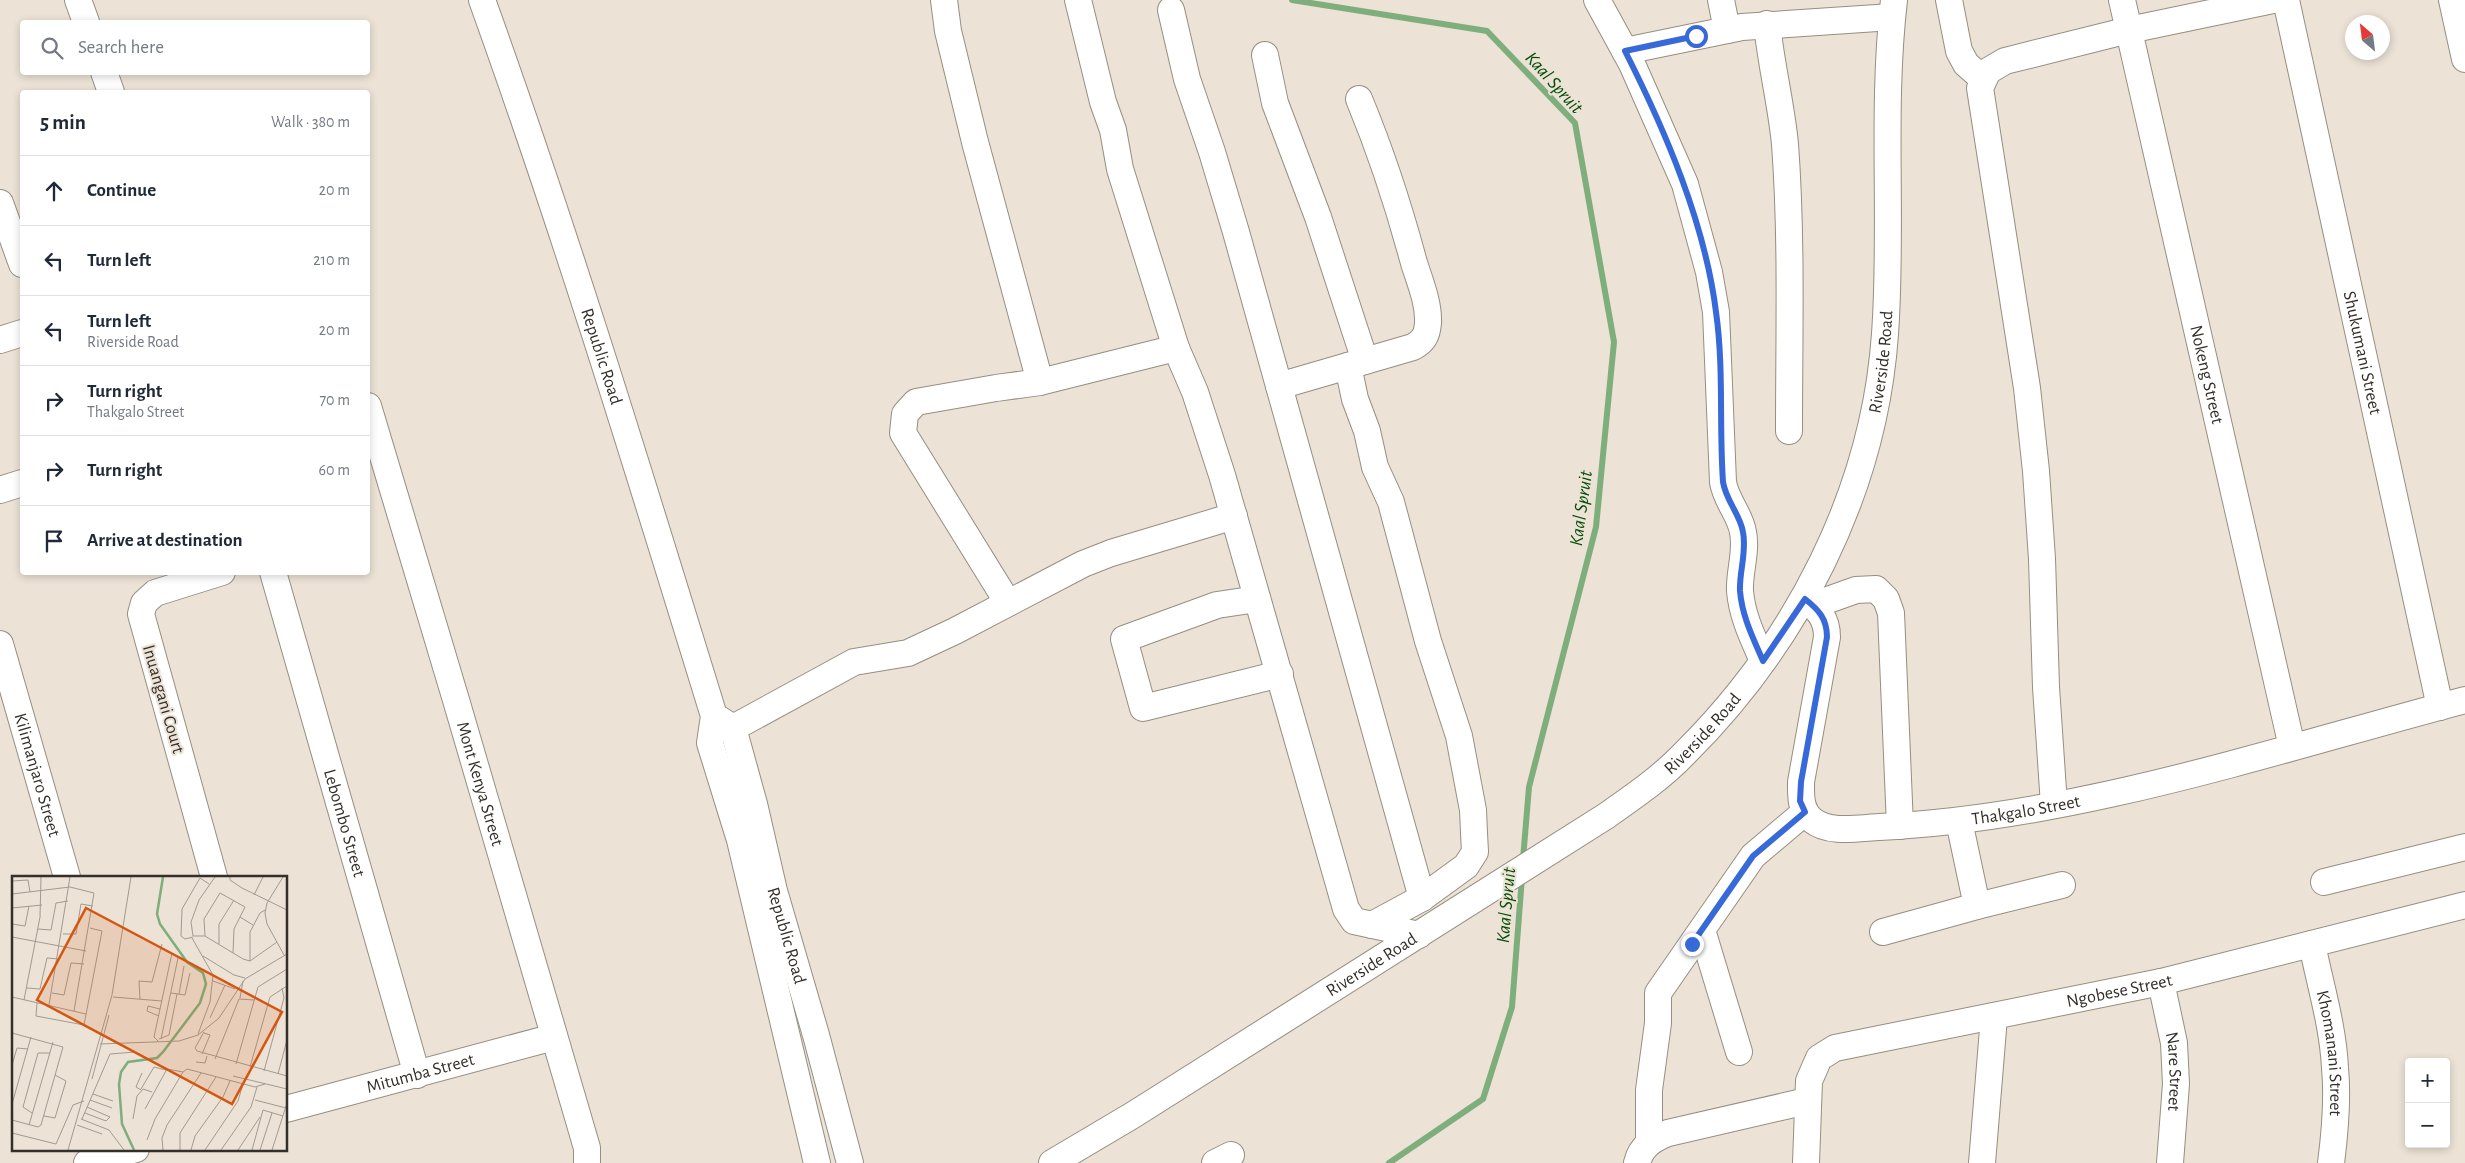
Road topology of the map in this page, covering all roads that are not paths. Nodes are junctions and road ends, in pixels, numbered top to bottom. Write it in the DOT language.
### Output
graph roads {
  1 [pos="78,0"];
  2 [pos="482,0"];
  3 [pos="944,0"];
  4 [pos="1078,0"];
  5 [pos="1597,0"];
  6 [pos="1721,0"];
  7 [pos="1949,0"];
  8 [pos="2122,0"];
  9 [pos="2273,0"];
  10 [pos="2286,0"];
  11 [pos="2452,0"];
  12 [pos="1893,8"];
  13 [pos="1171,10"];
  14 [pos="85,20"];
  15 [pos="1767,24"];
  16 [pos="1727,30"];
  17 [pos="2129,30"];
  18 [pos="1625,51"];
  19 [pos="1265,55"];
  20 [pos="2465,59"];
  21 [pos="105,75"];
  22 [pos="1983,79"];
  23 [pos="109,90"];
  24 [pos="1359,99"];
  25 [pos="0,203"];
  26 [pos="20,258"];
  27 [pos="20,334"];
  28 [pos="0,340"];
  29 [pos="1176,348"];
  30 [pos="1357,364"];
  31 [pos="1040,382"];
  32 [pos="1279,386"];
  33 [pos="370,413"];
  34 [pos="1789,431"];
  35 [pos="20,484"];
  36 [pos="0,490"];
  37 [pos="1234,516"];
  38 [pos="212,575"];
  39 [pos="274,575"];
  40 [pos="1258,600"];
  41 [pos="1809,602"];
  42 [pos="1008,603"];
  43 [pos="0,644"];
  44 [pos="1763,661"];
  45 [pos="1280,674"];
  46 [pos="2465,700"];
  47 [pos="2440,707"];
  48 [pos="724,722"];
  49 [pos="2292,747"];
  50 [pos="2054,805"];
  51 [pos="1805,812"];
  52 [pos="1959,820"];
  53 [pos="1900,826"];
  54 [pos="2465,847"];
  55 [pos="67,876"];
  56 [pos="214,876"];
  57 [pos="2324,882"];
  58 [pos="2062,885"];
  59 [pos="1422,898"];
  60 [pos="2465,905"];
  61 [pos="1977,906"];
  62 [pos="1372,924"];
  63 [pos="1702,930"];
  64 [pos="1883,932"];
  65 [pos="1419,934"];
  66 [pos="2312,944"];
  67 [pos="2161,982"];
  68 [pos="1994,1018"];
  69 [pos="554,1037"];
  70 [pos="1739,1052"];
  71 [pos="417,1075"];
  72 [pos="1806,1101"];
  73 [pos="288,1108"];
  74 [pos="132,1150"];
  75 [pos="1643,1153"];
  76 [pos="87,1163"];
  77 [pos="587,1163"];
  78 [pos="817,1163"];
  79 [pos="850,1163"];
  80 [pos="1052,1163"];
  81 [pos="1806,1163"];
  82 [pos="1982,1163"];
  83 [pos="2170,1163"];
  84 [pos="2331,1163"];
  1 -- 14 [label="street"];
  2 -- 48 [label="street, Republic Road"];
  3 -- 31 [label="street"];
  4 -- 29 [label="street"];
  5 -- 18 [label="street"];
  6 -- 16 [label="street"];
  7 -- 22 [label="street"];
  8 -- 17 [label="street, Nokeng Street"];
  9 -- 17 [label="street"];
  10 -- 47 [label="street, Shukumani Street"];
  11 -- 20 [label="street"];
  12 -- 15 [label="street"];
  12 -- 41 [label="street, Riverside Road"];
  13 -- 32 [label="street"];
  15 -- 16 [label="street"];
  15 -- 34 [label="street"];
  16 -- 18 [label="street"];
  17 -- 22 [label="street"];
  17 -- 49 [label="street, Nokeng Street"];
  18 -- 44 [label="street"];
  19 -- 30 [label="street"];
  21 -- 23 [label="street"];
  22 -- 50 [label="street"];
  24 -- 30 [label="street"];
  25 -- 26 [label="street"];
  27 -- 28 [label="street"];
  29 -- 31 [label="street"];
  29 -- 37 [label="street"];
  30 -- 32 [label="street"];
  30 -- 59 [label="street"];
  31 -- 42 [label="street"];
  32 -- 59 [label="street"];
  33 -- 69 [label="street, Mont Kenya Street"];
  35 -- 36 [label="street"];
  37 -- 40 [label="street"];
  37 -- 42 [label="street"];
  38 -- 56 [label="street, Inuangani Court"];
  39 -- 71 [label="street, Lebombo Street"];
  40 -- 45 [label="street"];
  40 -- 45 [label="street"];
  41 -- 44 [label="street, Riverside Road"];
  41 -- 51 [label="street"];
  41 -- 53 [label="street"];
  42 -- 48 [label="street"];
  43 -- 55 [label="street, Kilimanjaro Street"];
  44 -- 65 [label="street, Riverside Road"];
  45 -- 62 [label="street"];
  46 -- 47 [label="street, Thakgalo Street"];
  47 -- 49 [label="street, Thakgalo Street"];
  48 -- 78 [label="street, Republic Road"];
  48 -- 79 [label="street, Republic Road"];
  49 -- 50 [label="street, Thakgalo Street"];
  50 -- 52 [label="street, Thakgalo Street"];
  51 -- 53 [label="street, Thakgalo Street"];
  51 -- 63 [label="street"];
  52 -- 53 [label="street, Thakgalo Street"];
  52 -- 61 [label="street"];
  54 -- 57 [label="street"];
  58 -- 61 [label="street"];
  59 -- 62 [label="street"];
  60 -- 66 [label="street, Ngobese Street"];
  61 -- 64 [label="street"];
  62 -- 65 [label="street"];
  63 -- 70 [label="street"];
  63 -- 75 [label="street"];
  65 -- 80 [label="street, Riverside Road"];
  66 -- 67 [label="street, Ngobese Street"];
  66 -- 84 [label="street, Khomanani Street"];
  67 -- 68 [label="street, Ngobese Street"];
  67 -- 83 [label="street, Nare Street"];
  68 -- 72 [label="street, Ngobese Street"];
  68 -- 82 [label="street"];
  69 -- 71 [label="street, Mitumba Street"];
  69 -- 77 [label="street, Mont Kenya Street"];
  71 -- 73 [label="street, Mitumba Street"];
  72 -- 75 [label="street"];
  72 -- 81 [label="street, Ngobese Street"];
  74 -- 76 [label="street"];
}
